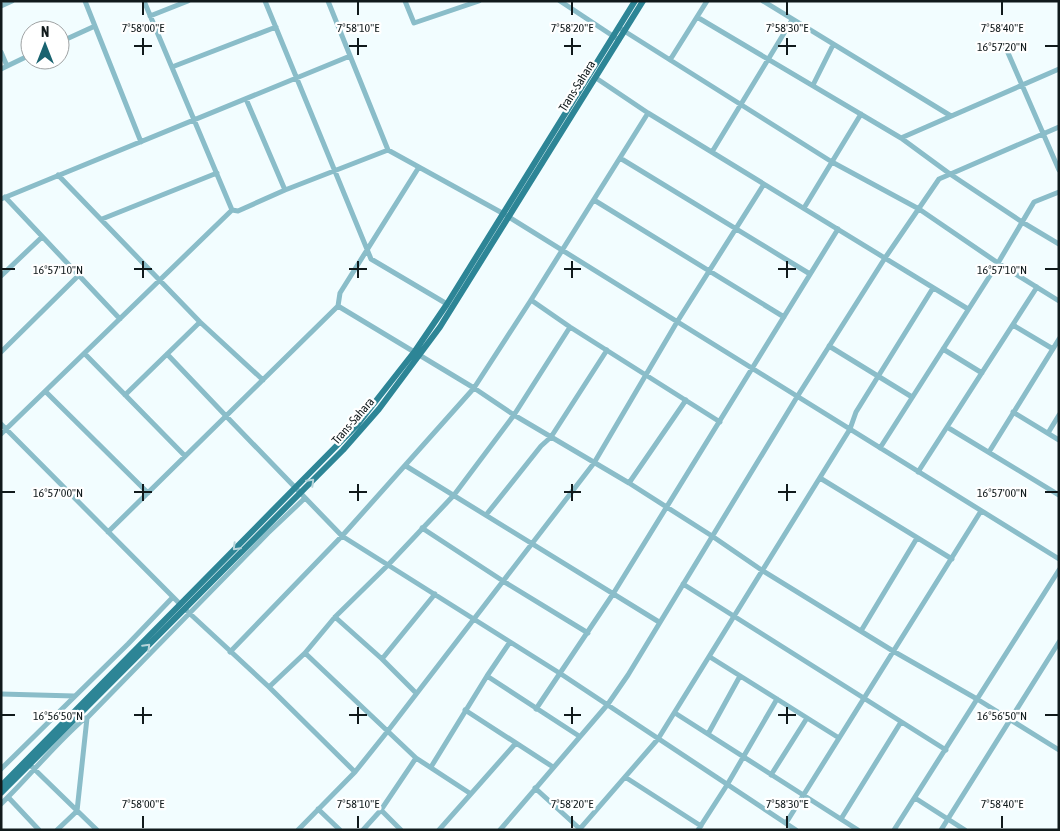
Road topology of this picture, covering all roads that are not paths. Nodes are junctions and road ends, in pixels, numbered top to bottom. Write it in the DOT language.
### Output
graph roads {
  1 [pos="12,1"];
  2 [pos="85,1"];
  3 [pos="144,1"];
  4 [pos="188,1"];
  5 [pos="265,1"];
  6 [pos="328,1"];
  7 [pos="405,1"];
  8 [pos="479,1"];
  9 [pos="560,1"];
  10 [pos="573,1"];
  11 [pos="635,1"];
  12 [pos="643,1"];
  13 [pos="707,1"];
  14 [pos="763,1"];
  15 [pos="1,6"];
  16 [pos="569,7"];
  17 [pos="150,16"];
  18 [pos="697,17"];
  19 [pos="792,20"];
  20 [pos="95,26"];
  21 [pos="276,28"];
  22 [pos="622,30"];
  23 [pos="70,37"];
  24 [pos="616,38"];
  25 [pos="833,45"];
  26 [pos="1005,46"];
  27 [pos="1,52"];
  28 [pos="350,56"];
  29 [pos="768,59"];
  30 [pos="20,60"];
  31 [pos="670,60"];
  32 [pos="7,66"];
  33 [pos="172,67"];
  34 [pos="1,69"];
  35 [pos="1059,69"];
  36 [pos="296,78"];
  37 [pos="596,78"];
  38 [pos="1023,84"];
  39 [pos="813,85"];
  40 [pos="246,99"];
  41 [pos="578,99"];
  42 [pos="741,105"];
  43 [pos="648,113"];
  44 [pos="860,114"];
  45 [pos="951,116"];
  46 [pos="194,120"];
  47 [pos="1059,127"];
  48 [pos="1043,133"];
  49 [pos="901,138"];
  50 [pos="141,142"];
  51 [pos="388,150"];
  52 [pos="712,152"];
  53 [pos="620,158"];
  54 [pos="832,162"];
  55 [pos="419,166"];
  56 [pos="334,170"];
  57 [pos="1059,170"];
  58 [pos="217,173"];
  59 [pos="950,174"];
  60 [pos="58,175"];
  61 [pos="764,184"];
  62 [pos="285,190"];
  63 [pos="1059,192"];
  64 [pos="2,198"];
  65 [pos="594,200"];
  66 [pos="804,208"];
  67 [pos="919,209"];
  68 [pos="232,210"];
  69 [pos="506,216"];
  70 [pos="102,220"];
  71 [pos="1022,222"];
  72 [pos="736,229"];
  73 [pos="838,229"];
  74 [pos="42,237"];
  75 [pos="1059,244"];
  76 [pos="367,249"];
  77 [pos="562,250"];
  78 [pos="885,258"];
  79 [pos="998,263"];
  80 [pos="709,271"];
  81 [pos="810,274"];
  82 [pos="79,275"];
  83 [pos="1,276"];
  84 [pos="160,280"];
  85 [pos="1037,287"];
  86 [pos="933,288"];
  87 [pos="458,292"];
  88 [pos="531,300"];
  89 [pos="1059,301"];
  90 [pos="447,304"];
  91 [pos="338,306"];
  92 [pos="968,309"];
  93 [pos="784,317"];
  94 [pos="120,319"];
  95 [pos="200,322"];
  96 [pos="676,322"];
  97 [pos="1012,325"];
  98 [pos="570,327"];
  99 [pos="1059,339"];
  100 [pos="829,346"];
  101 [pos="943,349"];
  102 [pos="1053,349"];
  103 [pos="607,350"];
  104 [pos="1,352"];
  105 [pos="417,353"];
  106 [pos="84,354"];
  107 [pos="167,354"];
  108 [pos="753,369"];
  109 [pos="982,373"];
  110 [pos="645,374"];
  111 [pos="877,376"];
  112 [pos="263,380"];
  113 [pos="474,388"];
  114 [pos="46,392"];
  115 [pos="125,395"];
  116 [pos="797,397"];
  117 [pos="912,397"];
  118 [pos="686,400"];
  119 [pos="1013,412"];
  120 [pos="514,415"];
  121 [pos="1059,415"];
  122 [pos="226,416"];
  123 [pos="720,422"];
  124 [pos="1,424"];
  125 [pos="947,427"];
  126 [pos="7,429"];
  127 [pos="850,429"];
  128 [pos="1048,433"];
  129 [pos="1,434"];
  130 [pos="551,437"];
  131 [pos="1059,440"];
  132 [pos="880,448"];
  133 [pos="988,452"];
  134 [pos="185,456"];
  135 [pos="594,462"];
  136 [pos="406,466"];
  137 [pos="918,472"];
  138 [pos="820,478"];
  139 [pos="629,483"];
  140 [pos="295,488"];
  141 [pos="148,493"];
  142 [pos="454,495"];
  143 [pos="1059,495"];
  144 [pos="303,496"];
  145 [pos="666,507"];
  146 [pos="981,511"];
  147 [pos="486,515"];
  148 [pos="422,528"];
  149 [pos="108,532"];
  150 [pos="342,536"];
  151 [pos="712,536"];
  152 [pos="917,538"];
  153 [pos="532,543"];
  154 [pos="952,559"];
  155 [pos="1059,559"];
  156 [pos="388,565"];
  157 [pos="1059,570"];
  158 [pos="764,571"];
  159 [pos="503,581"];
  160 [pos="683,584"];
  161 [pos="435,594"];
  162 [pos="613,594"];
  163 [pos="173,597"];
  164 [pos="180,604"];
  165 [pos="187,611"];
  166 [pos="735,617"];
  167 [pos="335,618"];
  168 [pos="475,619"];
  169 [pos="659,622"];
  170 [pos="860,631"];
  171 [pos="588,633"];
  172 [pos="510,642"];
  173 [pos="1059,642"];
  174 [pos="893,651"];
  175 [pos="230,652"];
  176 [pos="305,654"];
  177 [pos="710,657"];
  178 [pos="382,659"];
  179 [pos="561,674"];
  180 [pos="487,676"];
  181 [pos="740,676"];
  182 [pos="269,687"];
  183 [pos="416,693"];
  184 [pos="1,694"];
  185 [pos="74,696"];
  186 [pos="864,698"];
  187 [pos="776,699"];
  188 [pos="977,699"];
  189 [pos="608,704"];
  190 [pos="536,709"];
  191 [pos="466,710"];
  192 [pos="675,713"];
  193 [pos="88,718"];
  194 [pos="807,718"];
  195 [pos="1009,720"];
  196 [pos="901,722"];
  197 [pos="387,732"];
  198 [pos="37,734"];
  199 [pos="708,734"];
  200 [pos="579,736"];
  201 [pos="839,738"];
  202 [pos="658,739"];
  203 [pos="45,741"];
  204 [pos="516,743"];
  205 [pos="946,750"];
  206 [pos="1059,750"];
  207 [pos="743,757"];
  208 [pos="416,758"];
  209 [pos="28,763"];
  210 [pos="431,767"];
  211 [pos="553,767"];
  212 [pos="2,768"];
  213 [pos="36,770"];
  214 [pos="355,772"];
  215 [pos="771,774"];
  216 [pos="11,776"];
  217 [pos="625,777"];
  218 [pos="727,785"];
  219 [pos="1,786"];
  220 [pos="535,788"];
  221 [pos="1,793"];
  222 [pos="471,794"];
  223 [pos="803,795"];
  224 [pos="8,797"];
  225 [pos="915,798"];
  226 [pos="1,804"];
  227 [pos="318,809"];
  228 [pos="381,810"];
  229 [pos="78,811"];
  230 [pos="840,819"];
  231 [pos="948,819"];
  232 [pos="786,823"];
  233 [pos="699,828"];
  234 [pos="580,829"];
  235 [pos="39,830"];
  236 [pos="57,830"];
  237 [pos="97,830"];
  238 [pos="298,830"];
  239 [pos="340,830"];
  240 [pos="363,830"];
  241 [pos="401,830"];
  242 [pos="439,830"];
  243 [pos="500,830"];
  244 [pos="796,830"];
  245 [pos="858,830"];
  246 [pos="894,830"];
  247 [pos="941,830"];
  248 [pos="965,830"];
  1 -- 15 [label="street"];
  2 -- 20 [label="street"];
  3 -- 17 [label="street"];
  4 -- 17 [label="street"];
  5 -- 21 [label="street"];
  6 -- 28 [label="street"];
  7 -- 8 [label="street"];
  9 -- 16 [label="street"];
  10 -- 16 [label="street"];
  11 -- 22 [label="main road, Trans-Sahara"];
  12 -- 22 [label="main road, Trans-Sahara"];
  13 -- 18 [label="street"];
  14 -- 19 [label="street"];
  16 -- 24 [label="street"];
  17 -- 33 [label="street"];
  18 -- 29 [label="street"];
  18 -- 31 [label="street"];
  19 -- 25 [label="street"];
  19 -- 29 [label="street"];
  20 -- 23 [label="street"];
  20 -- 50 [label="street"];
  21 -- 33 [label="street"];
  21 -- 36 [label="street"];
  22 -- 24 [label="main road, Trans-Sahara"];
  22 -- 31 [label="street"];
  24 -- 37 [label="main road, Trans-Sahara"];
  24 -- 41 [label="main road, Trans-Sahara"];
  25 -- 39 [label="street"];
  25 -- 45 [label="street"];
  26 -- 38 [label="street"];
  27 -- 32 [label="street"];
  28 -- 36 [label="street"];
  28 -- 51 [label="street"];
  29 -- 39 [label="street"];
  29 -- 42 [label="street"];
  30 -- 32 [label="street"];
  31 -- 42 [label="street"];
  32 -- 34 [label="street"];
  33 -- 46 [label="street"];
  35 -- 38 [label="street"];
  36 -- 40 [label="street"];
  36 -- 56 [label="street"];
  37 -- 41 [label="main road, Trans-Sahara"];
  37 -- 43 [label="street"];
  38 -- 45 [label="street"];
  38 -- 48 [label="street"];
  39 -- 44 [label="street"];
  40 -- 46 [label="street"];
  40 -- 62 [label="street"];
  41 -- 69 [label="main road, Trans-Sahara"];
  42 -- 52 [label="street"];
  42 -- 54 [label="street"];
  43 -- 52 [label="street"];
  43 -- 53 [label="street"];
  44 -- 49 [label="street"];
  44 -- 54 [label="street"];
  45 -- 49 [label="street"];
  46 -- 50 [label="street"];
  46 -- 58 [label="street"];
  47 -- 48 [label="street"];
  48 -- 57 [label="street"];
  48 -- 59 [label="street"];
  49 -- 59 [label="street"];
  50 -- 60 [label="street"];
  51 -- 55 [label="street"];
  51 -- 56 [label="street"];
  52 -- 61 [label="street"];
  53 -- 65 [label="street"];
  53 -- 72 [label="street"];
  54 -- 66 [label="street"];
  54 -- 67 [label="street"];
  55 -- 69 [label="street"];
  55 -- 76 [label="street"];
  56 -- 62 [label="street"];
  56 -- 76 [label="street"];
  58 -- 68 [label="street"];
  58 -- 70 [label="street"];
  59 -- 67 [label="street"];
  59 -- 71 [label="street"];
  60 -- 64 [label="street"];
  60 -- 70 [label="street"];
  61 -- 66 [label="street"];
  61 -- 72 [label="street"];
  62 -- 68 [label="street"];
  63 -- 71 [label="street"];
  64 -- 74 [label="street"];
  65 -- 77 [label="street"];
  65 -- 80 [label="street"];
  66 -- 73 [label="street"];
  67 -- 78 [label="street"];
  67 -- 79 [label="street"];
  68 -- 84 [label="street"];
  69 -- 77 [label="street"];
  69 -- 87 [label="main road, Trans-Sahara"];
  70 -- 84 [label="street"];
  71 -- 75 [label="street"];
  71 -- 79 [label="street"];
  72 -- 80 [label="street"];
  72 -- 81 [label="street"];
  73 -- 78 [label="street"];
  73 -- 81 [label="street"];
  74 -- 82 [label="street"];
  74 -- 83 [label="street"];
  76 -- 90 [label="street"];
  76 -- 91 [label="street"];
  77 -- 88 [label="street"];
  77 -- 96 [label="street"];
  78 -- 86 [label="street"];
  78 -- 100 [label="street"];
  79 -- 85 [label="street"];
  79 -- 92 [label="street"];
  80 -- 93 [label="street"];
  80 -- 96 [label="street"];
  81 -- 93 [label="street"];
  82 -- 94 [label="street"];
  82 -- 104 [label="street"];
  84 -- 94 [label="street"];
  84 -- 95 [label="street"];
  85 -- 89 [label="street"];
  85 -- 97 [label="street"];
  86 -- 92 [label="street"];
  86 -- 111 [label="street"];
  87 -- 90 [label="main road, Trans-Sahara"];
  87 -- 105 [label="main road, Trans-Sahara"];
  88 -- 98 [label="street"];
  88 -- 113 [label="street"];
  90 -- 105 [label="main road, Trans-Sahara"];
  91 -- 105 [label="street"];
  91 -- 112 [label="street"];
  92 -- 101 [label="street"];
  93 -- 108 [label="street"];
  94 -- 106 [label="street"];
  95 -- 107 [label="street"];
  95 -- 112 [label="street"];
  96 -- 108 [label="street"];
  96 -- 110 [label="street"];
  97 -- 102 [label="street"];
  97 -- 109 [label="street"];
  98 -- 103 [label="street"];
  98 -- 120 [label="street"];
  99 -- 102 [label="street"];
  100 -- 111 [label="street"];
  100 -- 116 [label="street"];
  101 -- 109 [label="street"];
  101 -- 117 [label="street"];
  102 -- 119 [label="street"];
  103 -- 110 [label="street"];
  103 -- 130 [label="street"];
  105 -- 113 [label="street"];
  105 -- 140 [label="main road, Trans-Sahara"];
  144 -- 105 [label="main road, Trans-Sahara, one-way"];
  106 -- 114 [label="street"];
  106 -- 115 [label="street"];
  107 -- 115 [label="street"];
  107 -- 122 [label="street"];
  108 -- 116 [label="street"];
  108 -- 123 [label="street"];
  109 -- 125 [label="street"];
  110 -- 118 [label="street"];
  110 -- 135 [label="street"];
  111 -- 117 [label="street"];
  111 -- 127 [label="street"];
  112 -- 122 [label="street"];
  113 -- 120 [label="street"];
  113 -- 136 [label="street"];
  114 -- 126 [label="street"];
  114 -- 141 [label="street"];
  115 -- 134 [label="street"];
  116 -- 127 [label="street"];
  116 -- 151 [label="street"];
  117 -- 132 [label="street"];
  118 -- 123 [label="street"];
  118 -- 139 [label="street"];
  119 -- 128 [label="street"];
  119 -- 133 [label="street"];
  120 -- 130 [label="street"];
  120 -- 142 [label="street"];
  121 -- 128 [label="street"];
  122 -- 134 [label="street"];
  122 -- 140 [label="street"];
  123 -- 145 [label="street"];
  124 -- 126 [label="street"];
  125 -- 133 [label="street"];
  125 -- 137 [label="street"];
  126 -- 129 [label="street"];
  126 -- 149 [label="street"];
  127 -- 132 [label="street"];
  127 -- 138 [label="street"];
  128 -- 131 [label="street"];
  130 -- 135 [label="street"];
  130 -- 147 [label="street"];
  132 -- 137 [label="street"];
  133 -- 143 [label="street"];
  134 -- 141 [label="street"];
  135 -- 139 [label="street"];
  135 -- 153 [label="street"];
  136 -- 142 [label="street"];
  136 -- 150 [label="street"];
  137 -- 146 [label="street"];
  138 -- 152 [label="street"];
  138 -- 158 [label="street"];
  139 -- 145 [label="street"];
  140 -- 144 [label="street"];
  140 -- 164 [label="main road, Trans-Sahara, one-way"];
  141 -- 149 [label="street"];
  142 -- 147 [label="street"];
  142 -- 148 [label="street"];
  144 -- 150 [label="street"];
  144 -- 165 [label="main road, Trans-Sahara"];
  145 -- 151 [label="street"];
  145 -- 162 [label="street"];
  146 -- 154 [label="street"];
  146 -- 155 [label="street"];
  147 -- 153 [label="street"];
  148 -- 156 [label="street"];
  148 -- 159 [label="street"];
  149 -- 163 [label="street"];
  150 -- 156 [label="street"];
  150 -- 175 [label="street"];
  151 -- 158 [label="street"];
  151 -- 160 [label="street"];
  152 -- 154 [label="street"];
  152 -- 170 [label="street"];
  153 -- 159 [label="street"];
  153 -- 162 [label="street"];
  154 -- 174 [label="street"];
  156 -- 161 [label="street"];
  156 -- 167 [label="street"];
  157 -- 188 [label="street"];
  158 -- 166 [label="street"];
  158 -- 170 [label="street"];
  159 -- 168 [label="street"];
  159 -- 171 [label="street"];
  160 -- 166 [label="street"];
  160 -- 169 [label="street"];
  161 -- 168 [label="street"];
  161 -- 178 [label="street"];
  162 -- 169 [label="street"];
  162 -- 171 [label="street"];
  163 -- 164 [label="street"];
  163 -- 185 [label="street"];
  164 -- 203 [label="main road, Trans-Sahara"];
  165 -- 175 [label="street"];
  165 -- 193 [label="street"];
  209 -- 165 [label="main road, Trans-Sahara, one-way"];
  166 -- 177 [label="street"];
  166 -- 186 [label="street"];
  167 -- 176 [label="street"];
  167 -- 178 [label="street"];
  168 -- 172 [label="street"];
  168 -- 183 [label="street"];
  169 -- 189 [label="street"];
  170 -- 174 [label="street"];
  171 -- 179 [label="street"];
  172 -- 179 [label="street"];
  172 -- 180 [label="street"];
  173 -- 195 [label="street"];
  174 -- 186 [label="street"];
  174 -- 188 [label="street"];
  175 -- 182 [label="street"];
  176 -- 182 [label="street"];
  176 -- 197 [label="street"];
  177 -- 181 [label="street"];
  177 -- 192 [label="street"];
  178 -- 183 [label="street"];
  179 -- 189 [label="street"];
  179 -- 190 [label="street"];
  180 -- 190 [label="street"];
  180 -- 191 [label="street"];
  181 -- 187 [label="street"];
  181 -- 199 [label="street"];
  182 -- 214 [label="street"];
  183 -- 197 [label="street"];
  184 -- 185 [label="street"];
  185 -- 198 [label="street"];
  186 -- 196 [label="street"];
  186 -- 201 [label="street"];
  187 -- 194 [label="street"];
  187 -- 207 [label="street"];
  188 -- 195 [label="street"];
  188 -- 205 [label="street"];
  189 -- 200 [label="street"];
  189 -- 202 [label="street"];
  190 -- 200 [label="street"];
  191 -- 204 [label="street"];
  191 -- 210 [label="street"];
  192 -- 199 [label="street"];
  192 -- 202 [label="street"];
  193 -- 213 [label="street"];
  193 -- 229 [label="street"];
  194 -- 201 [label="street"];
  194 -- 215 [label="street"];
  195 -- 206 [label="street"];
  195 -- 231 [label="street"];
  196 -- 205 [label="street"];
  196 -- 230 [label="street"];
  197 -- 208 [label="street"];
  197 -- 214 [label="street"];
  198 -- 203 [label="street"];
  198 -- 212 [label="street"];
  199 -- 207 [label="street"];
  200 -- 211 [label="street"];
  201 -- 223 [label="street"];
  202 -- 217 [label="street"];
  202 -- 218 [label="street"];
  203 -- 209 [label="main road, Trans-Sahara"];
  204 -- 211 [label="street"];
  204 -- 222 [label="street"];
  205 -- 225 [label="street"];
  207 -- 215 [label="street"];
  207 -- 218 [label="street"];
  208 -- 210 [label="street"];
  208 -- 228 [label="street"];
  209 -- 213 [label="street"];
  209 -- 216 [label="main road, Trans-Sahara"];
  209 -- 221 [label="main road, Trans-Sahara"];
  210 -- 222 [label="street"];
  211 -- 220 [label="street"];
  212 -- 216 [label="street"];
  213 -- 224 [label="street"];
  213 -- 229 [label="street"];
  214 -- 227 [label="street"];
  215 -- 223 [label="street"];
  216 -- 219 [label="main road, Trans-Sahara"];
  217 -- 233 [label="street"];
  217 -- 234 [label="street"];
  218 -- 232 [label="street"];
  218 -- 233 [label="street"];
  220 -- 234 [label="street"];
  220 -- 243 [label="street"];
  222 -- 242 [label="street"];
  223 -- 230 [label="street"];
  223 -- 232 [label="street"];
  224 -- 226 [label="street"];
  224 -- 235 [label="street"];
  225 -- 231 [label="street"];
  225 -- 246 [label="street"];
  227 -- 238 [label="street"];
  227 -- 239 [label="street"];
  228 -- 240 [label="street"];
  228 -- 241 [label="street"];
  229 -- 236 [label="street"];
  229 -- 237 [label="street"];
  230 -- 245 [label="street"];
  231 -- 247 [label="street"];
  231 -- 248 [label="street"];
  232 -- 244 [label="street"];
}
